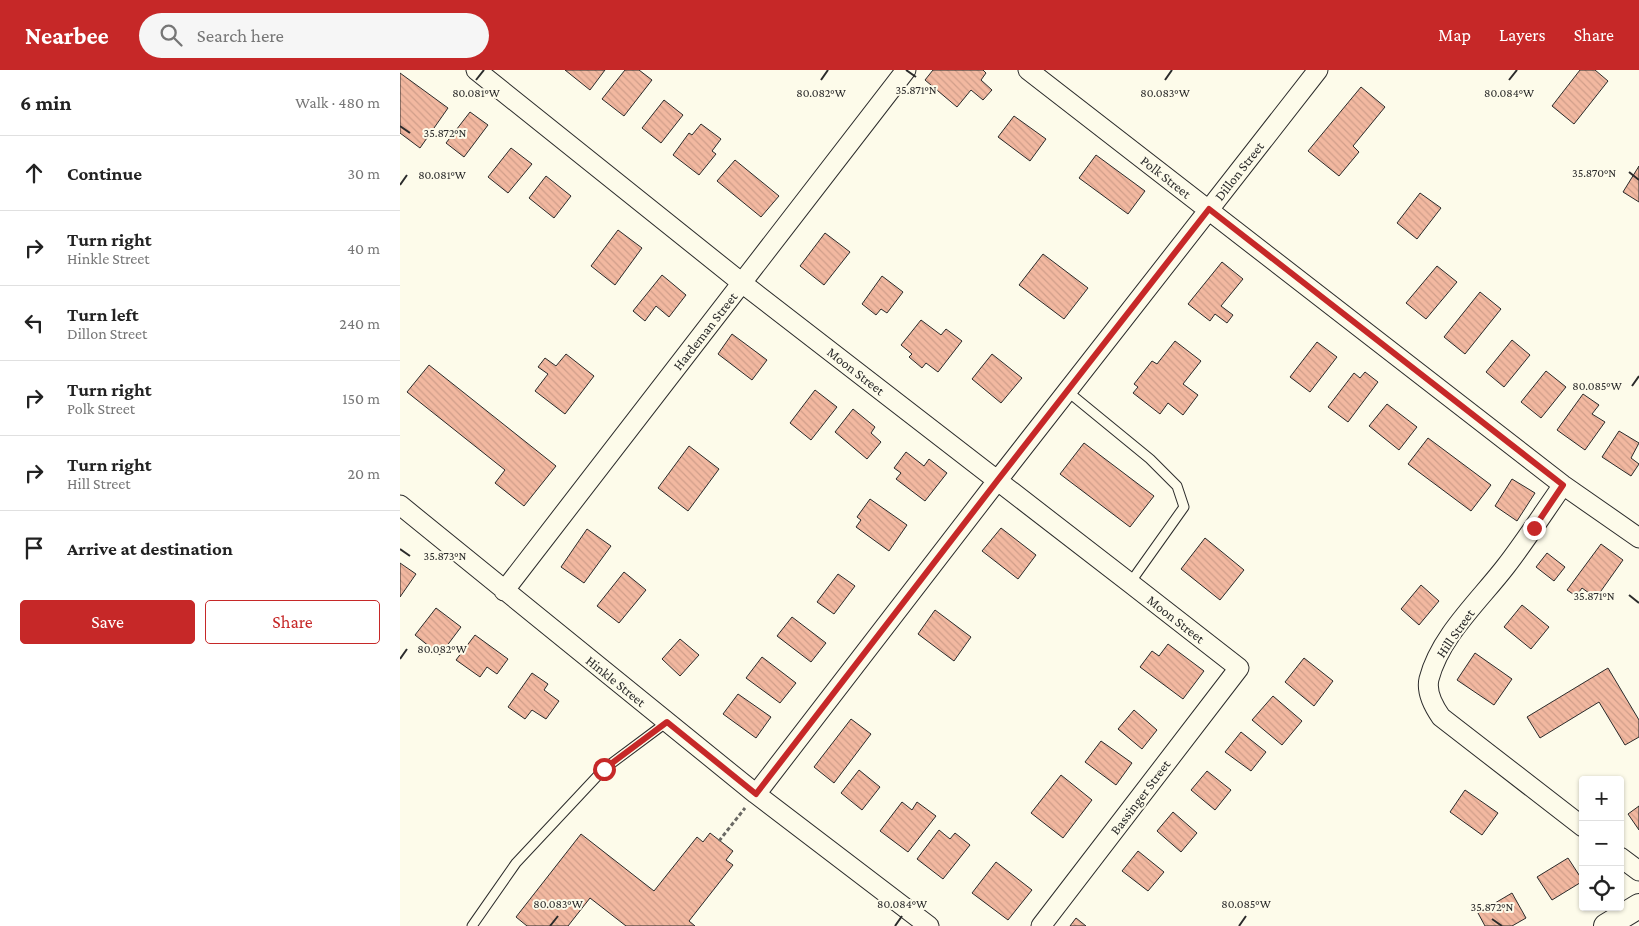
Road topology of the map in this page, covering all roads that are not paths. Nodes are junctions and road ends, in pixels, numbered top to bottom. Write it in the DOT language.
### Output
graph roads {
  1 [pos="476,70"];
  2 [pos="906,70"];
  3 [pos="1028,70"];
  4 [pos="1318,70"];
  5 [pos="1209,209"];
  6 [pos="742,283"];
  7 [pos="1067,391"];
  8 [pos="997,481"];
  9 [pos="1563,485"];
  10 [pos="400,506"];
  11 [pos="1639,538"];
  12 [pos="1130,583"];
  13 [pos="504,591"];
  14 [pos="1239,668"];
  15 [pos="667,722"];
  16 [pos="756,794"];
  17 [pos="1579,825"];
  18 [pos="1624,860"];
  19 [pos="1639,871"];
  20 [pos="1639,906"];
  21 [pos="472,926"];
  22 [pos="929,926"];
  23 [pos="1041,926"];
  24 [pos="1606,926"];
  1 -- 6 [label="street, Moon Street"];
  2 -- 6 [label="street, Hardeman Street"];
  3 -- 5 [label="street, Polk Street"];
  4 -- 5 [label="street, Dillon Street"];
  5 -- 7 [label="street, Dillon Street"];
  5 -- 9 [label="street, Polk Street"];
  6 -- 8 [label="street, Moon Street"];
  6 -- 13 [label="street, Hardeman Street"];
  7 -- 8 [label="street, Dillon Street"];
  7 -- 12 [label="lane"];
  8 -- 12 [label="street, Moon Street"];
  8 -- 16 [label="street, Dillon Street"];
  9 -- 11 [label="street, Polk Street"];
  9 -- 17 [label="street, Hill Street"];
  10 -- 13 [label="street, Hinkle Street"];
  12 -- 14 [label="street, Moon Street"];
  13 -- 15 [label="street, Hinkle Street"];
  14 -- 23 [label="street, Bassinger Street"];
  15 -- 16 [label="street, Hinkle Street"];
  15 -- 21 [label="lane"];
  16 -- 22 [label="street, Hinkle Street"];
  18 -- 19 [label="street"];
  20 -- 24 [label="street"];
}
